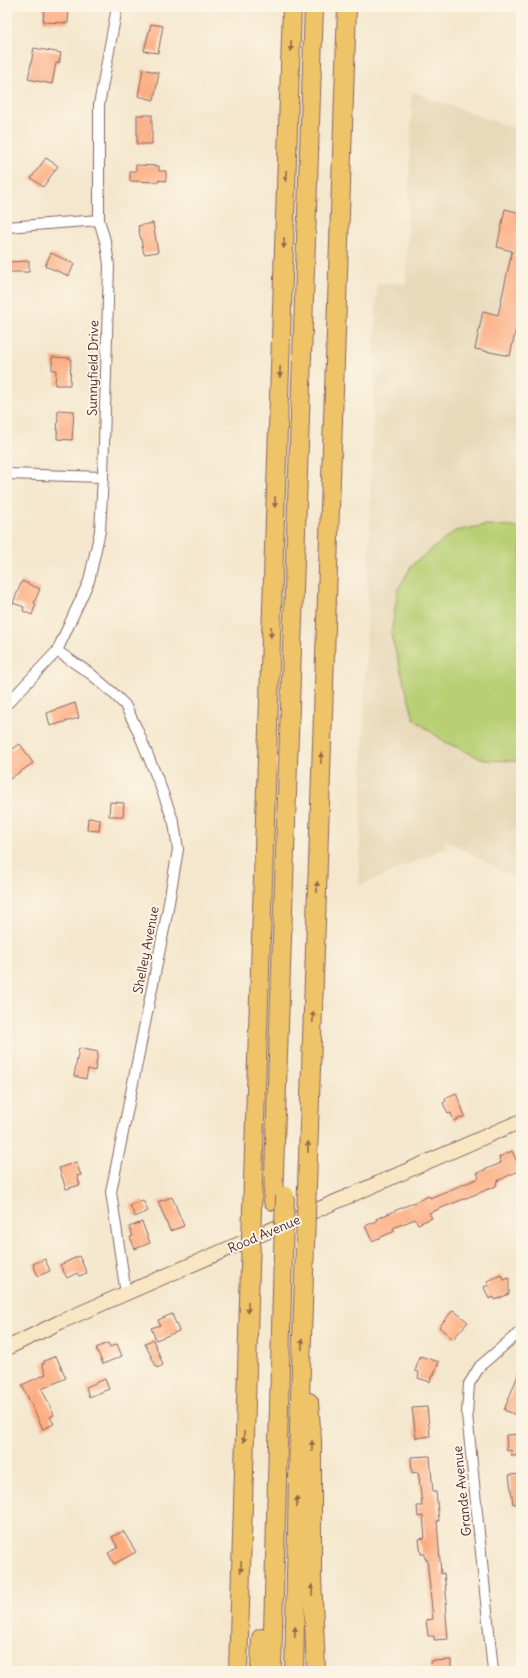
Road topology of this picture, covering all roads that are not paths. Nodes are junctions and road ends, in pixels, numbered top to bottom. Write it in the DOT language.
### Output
graph roads {
  1 [pos="116,7"];
  2 [pos="292,7"];
  3 [pos="314,7"];
  4 [pos="325,7"];
  5 [pos="347,7"];
  6 [pos="99,220"];
  7 [pos="7,227"];
  8 [pos="7,474"];
  9 [pos="103,477"];
  10 [pos="57,651"];
  11 [pos="7,704"];
  12 [pos="521,1121"];
  13 [pos="279,1198"];
  14 [pos="277,1257"];
  15 [pos="126,1294"];
  16 [pos="521,1331"];
  17 [pos="7,1348"];
  18 [pos="301,1367"];
  19 [pos="238,1671"];
  20 [pos="260,1671"];
  21 [pos="272,1671"];
  22 [pos="294,1671"];
  23 [pos="316,1671"];
  24 [pos="493,1671"];
  1 -- 6 [label="street, Sunnyfield Drive"];
  2 -- 19 [label="highway, one-way, bridge"];
  3 -- 13 [label="highway"];
  4 -- 13 [label="highway"];
  18 -- 5 [label="highway, one-way, bridge"];
  6 -- 7 [label="street"];
  6 -- 9 [label="street, Sunnyfield Drive"];
  8 -- 9 [label="street"];
  9 -- 10 [label="street, Sunnyfield Drive"];
  10 -- 11 [label="street, Sunnyfield Drive"];
  10 -- 15 [label="street, Shelley Avenue"];
  12 -- 15 [label="street, Rood Avenue"];
  13 -- 14 [label="highway"];
  14 -- 20 [label="highway"];
  14 -- 21 [label="highway"];
  15 -- 17 [label="street, Rood Avenue"];
  16 -- 24 [label="street, Grande Avenue"];
  22 -- 18 [label="highway, one-way"];
  23 -- 18 [label="highway, one-way"];
}
